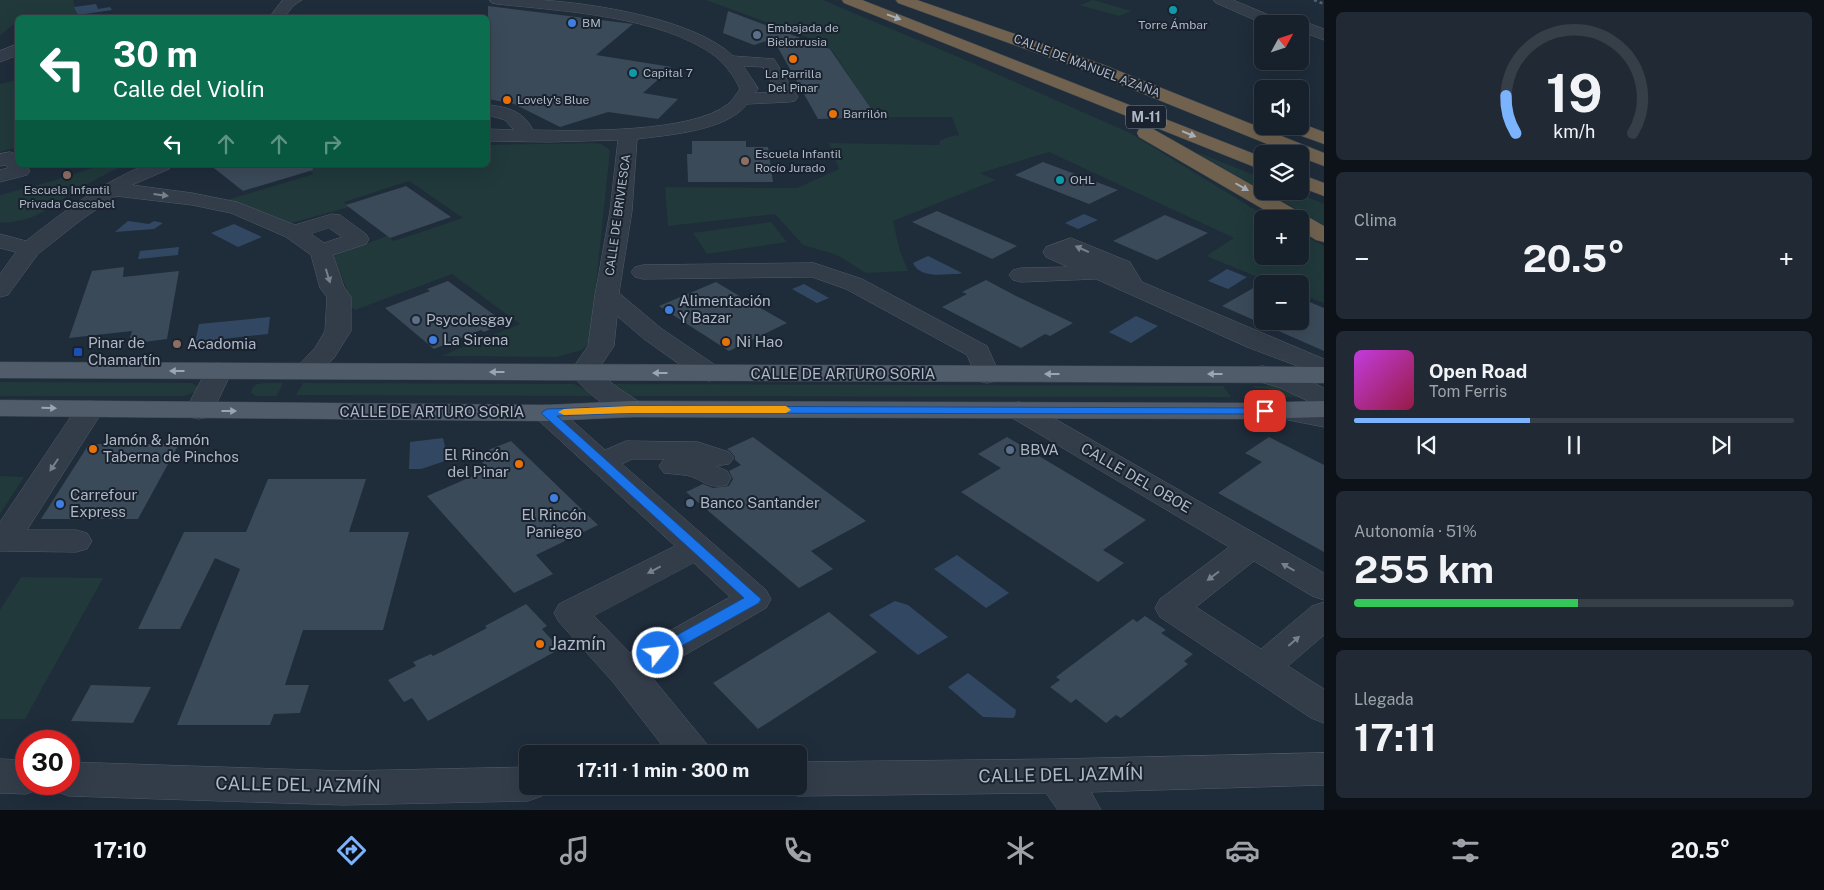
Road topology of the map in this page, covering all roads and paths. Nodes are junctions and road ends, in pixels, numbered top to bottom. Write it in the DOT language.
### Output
graph roads {
  1 [pos="497,0"];
  2 [pos="848,0"];
  3 [pos="1221,0"];
  4 [pos="1241,0"];
  5 [pos="291,1"];
  6 [pos="913,1"];
  7 [pos="594,5"];
  8 [pos="279,15"];
  9 [pos="1257,15"];
  10 [pos="1277,15"];
  11 [pos="1309,29"];
  12 [pos="1324,35"];
  13 [pos="1309,37"];
  14 [pos="15,42"];
  15 [pos="1324,43"];
  16 [pos="0,47"];
  17 [pos="15,51"];
  18 [pos="0,57"];
  19 [pos="729,61"];
  20 [pos="1098,69"];
  21 [pos="1030,70"];
  22 [pos="1206,95"];
  23 [pos="746,99"];
  24 [pos="490,110"];
  25 [pos="1254,118"];
  26 [pos="1309,132"];
  27 [pos="628,135"];
  28 [pos="1304,135"];
  29 [pos="490,136"];
  30 [pos="526,136"];
  31 [pos="1324,138"];
  32 [pos="1324,142"];
  33 [pos="0,160"];
  34 [pos="1324,160"];
  35 [pos="1254,161"];
  36 [pos="15,164"];
  37 [pos="17,167"];
  38 [pos="157,167"];
  39 [pos="0,176"];
  40 [pos="1309,184"];
  41 [pos="112,189"];
  42 [pos="1324,190"];
  43 [pos="1280,210"];
  44 [pos="1309,226"];
  45 [pos="294,232"];
  46 [pos="1324,235"];
  47 [pos="0,241"];
  48 [pos="30,249"];
  49 [pos="321,252"];
  50 [pos="642,272"];
  51 [pos="1101,273"];
  52 [pos="1020,275"];
  53 [pos="1132,287"];
  54 [pos="0,290"];
  55 [pos="607,295"];
  56 [pos="653,334"];
  57 [pos="1257,342"];
  58 [pos="601,346"];
  59 [pos="1324,368"];
  60 [pos="0,370"];
  61 [pos="219,370"];
  62 [pos="306,371"];
  63 [pos="583,372"];
  64 [pos="708,373"];
  65 [pos="987,374"];
  66 [pos="1258,374"];
  67 [pos="1324,375"];
  68 [pos="1324,398"];
  69 [pos="0,408"];
  70 [pos="90,409"];
  71 [pos="630,409"];
  72 [pos="1324,409"];
  73 [pos="1019,410"];
  74 [pos="199,411"];
  75 [pos="1279,411"];
  76 [pos="547,413"];
  77 [pos="1324,419"];
  78 [pos="718,468"];
  79 [pos="612,471"];
  80 [pos="2,540"];
  81 [pos="76,541"];
  82 [pos="1252,546"];
  83 [pos="697,548"];
  84 [pos="1324,588"];
  85 [pos="1324,615"];
  86 [pos="1264,667"];
  87 [pos="626,672"];
  88 [pos="1324,708"];
  89 [pos="685,745"];
  90 [pos="1324,769"];
  91 [pos="0,776"];
  92 [pos="1056,776"];
  93 [pos="15,777"];
  94 [pos="807,779"];
  95 [pos="80,780"];
  96 [pos="519,785"];
  97 [pos="344,799"];
  98 [pos="1081,810"];
  1 -- 7 [label="street"];
  2 -- 21 [label="highway, CALLE DE MANUEL AZAÑA / M-11, one-way"];
  3 -- 9 [label="street"];
  4 -- 10 [label="street"];
  5 -- 8 [label="street"];
  6 -- 20 [label="highway, CALLE DE MANUEL AZAÑA / M-11"];
  6 -- 22 [label="highway"];
  7 -- 19 [label="street"];
  11 -- 12 [label="street"];
  13 -- 15 [label="street"];
  14 -- 16 [label="street"];
  17 -- 18 [label="street"];
  19 -- 23 [label="street"];
  19 -- 23 [label="street"];
  20 -- 25 [label="highway"];
  20 -- 34 [label="highway, CALLE DE MANUEL AZAÑA / M-11"];
  21 -- 35 [label="highway, CALLE DE MANUEL AZAÑA / M-11, one-way"];
  21 -- 43 [label="highway, one-way"];
  23 -- 27 [label="street"];
  24 -- 30 [label="street"];
  26 -- 31 [label="highway"];
  27 -- 30 [label="street"];
  27 -- 55 [label="street, CALLE DE BRIVIESCA"];
  28 -- 32 [label="highway"];
  29 -- 30 [label="street"];
  33 -- 36 [label="street"];
  37 -- 39 [label="street"];
  38 -- 41 [label="street"];
  40 -- 42 [label="highway"];
  41 -- 45 [label="street, one-way"];
  41 -- 48 [label="street"];
  44 -- 46 [label="highway"];
  45 -- 49 [label="street"];
  45 -- 49 [label="street"];
  47 -- 48 [label="street"];
  48 -- 54 [label="street"];
  49 -- 62 [label="street, one-way"];
  50 -- 65 [label="street"];
  51 -- 52 [label="street"];
  51 -- 53 [label="street"];
  53 -- 51 [label="street, one-way"];
  53 -- 57 [label="street"];
  55 -- 56 [label="street, CALLE DE BRIVIESCA"];
  55 -- 58 [label="street, CALLE DE BRIVIESCA"];
  56 -- 58 [label="street"];
  56 -- 64 [label="street, CALLE DE BRIVIESCA"];
  57 -- 59 [label="street"];
  57 -- 66 [label="street"];
  58 -- 63 [label="street, CALLE DE BRIVIESCA"];
  61 -- 60 [label="main road, CALLE DE ARTURO SORIA, one-way"];
  61 -- 62 [label="main road, CALLE DE ARTURO SORIA"];
  61 -- 74 [label="street"];
  63 -- 62 [label="main road, CALLE DE ARTURO SORIA, one-way"];
  64 -- 63 [label="main road, CALLE DE ARTURO SORIA, one-way"];
  63 -- 71 [label="street"];
  64 -- 65 [label="main road, CALLE DE ARTURO SORIA"];
  66 -- 65 [label="main road, CALLE DE ARTURO SORIA, one-way"];
  66 -- 67 [label="main road, CALLE DE ARTURO SORIA"];
  66 -- 68 [label="street, CALLE DE ARTURO SORIA"];
  69 -- 70 [label="main road, CALLE DE ARTURO SORIA, one-way"];
  70 -- 74 [label="main road, CALLE DE ARTURO SORIA"];
  70 -- 80 [label="street, one-way"];
  71 -- 73 [label="main road, CALLE DE ARTURO SORIA"];
  71 -- 76 [label="main road, CALLE DE ARTURO SORIA"];
  72 -- 75 [label="main road, CALLE DE ARTURO SORIA"];
  73 -- 75 [label="main road, CALLE DE ARTURO SORIA"];
  73 -- 82 [label="street, CALLE DEL OBOE"];
  74 -- 76 [label="main road, CALLE DE ARTURO SORIA, one-way"];
  75 -- 77 [label="street"];
  76 -- 79 [label="street"];
  78 -- 79 [label="street"];
  79 -- 83 [label="street"];
  80 -- 81 [label="street"];
  84 -- 82 [label="street, CALLE DEL OBOE, one-way"];
  82 -- 86 [label="street, one-way"];
  83 -- 87 [label="street, one-way"];
  83 -- 87 [label="street"];
  86 -- 85 [label="street, one-way"];
  86 -- 88 [label="street"];
  87 -- 89 [label="street"];
  90 -- 92 [label="street, CALLE DEL JAZMÍN"];
  91 -- 93 [label="street"];
  92 -- 94 [label="street, CALLE DEL JAZMÍN"];
  92 -- 98 [label="street"];
  95 -- 97 [label="street, CALLE DEL JAZMÍN"];
  96 -- 97 [label="street, CALLE DEL JAZMÍN"];
}
